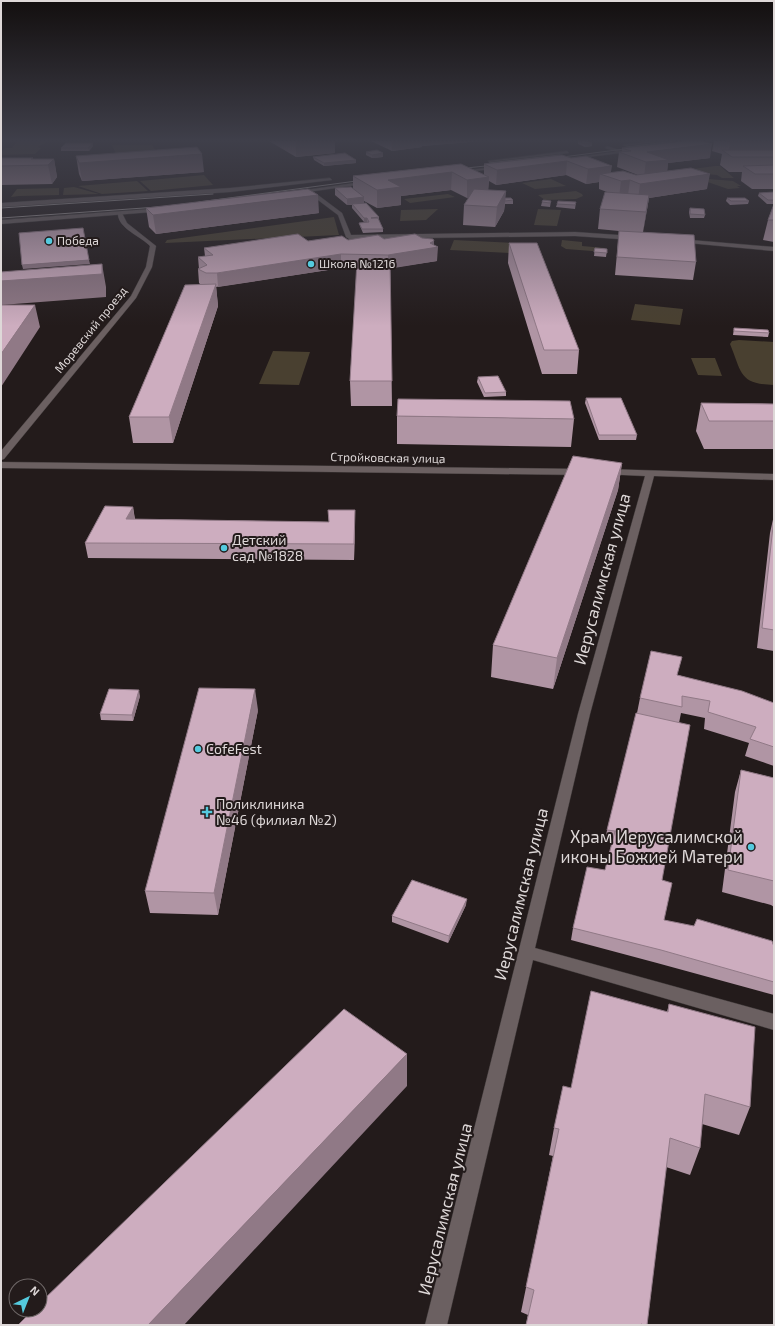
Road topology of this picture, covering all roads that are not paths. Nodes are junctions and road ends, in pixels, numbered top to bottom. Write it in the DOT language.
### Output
graph roads {
  1 [pos="33,203"];
  2 [pos="325,203"];
  3 [pos="1,205"];
  4 [pos="171,209"];
  5 [pos="120,214"];
  6 [pos="1,222"];
  7 [pos="641,239"];
  8 [pos="675,241"];
  9 [pos="774,249"];
  10 [pos="1,457"];
  11 [pos="1,466"];
  12 [pos="650,473"];
  13 [pos="774,477"];
  14 [pos="527,952"];
  15 [pos="774,1022"];
  16 [pos="436,1325"];
  1 -- 3 [label="street"];
  2 -- 7 [label="street"];
  4 -- 5 [label="street"];
  5 -- 6 [label="street"];
  5 -- 10 [label="street, Моревский проезд"];
  8 -- 9 [label="street"];
  11 -- 12 [label="street, Стройковская улица"];
  12 -- 13 [label="street, Стройковская улица"];
  12 -- 14 [label="street, Иерусалимская улица"];
  14 -- 15 [label="street"];
  14 -- 16 [label="street, Иерусалимская улица"];
}
